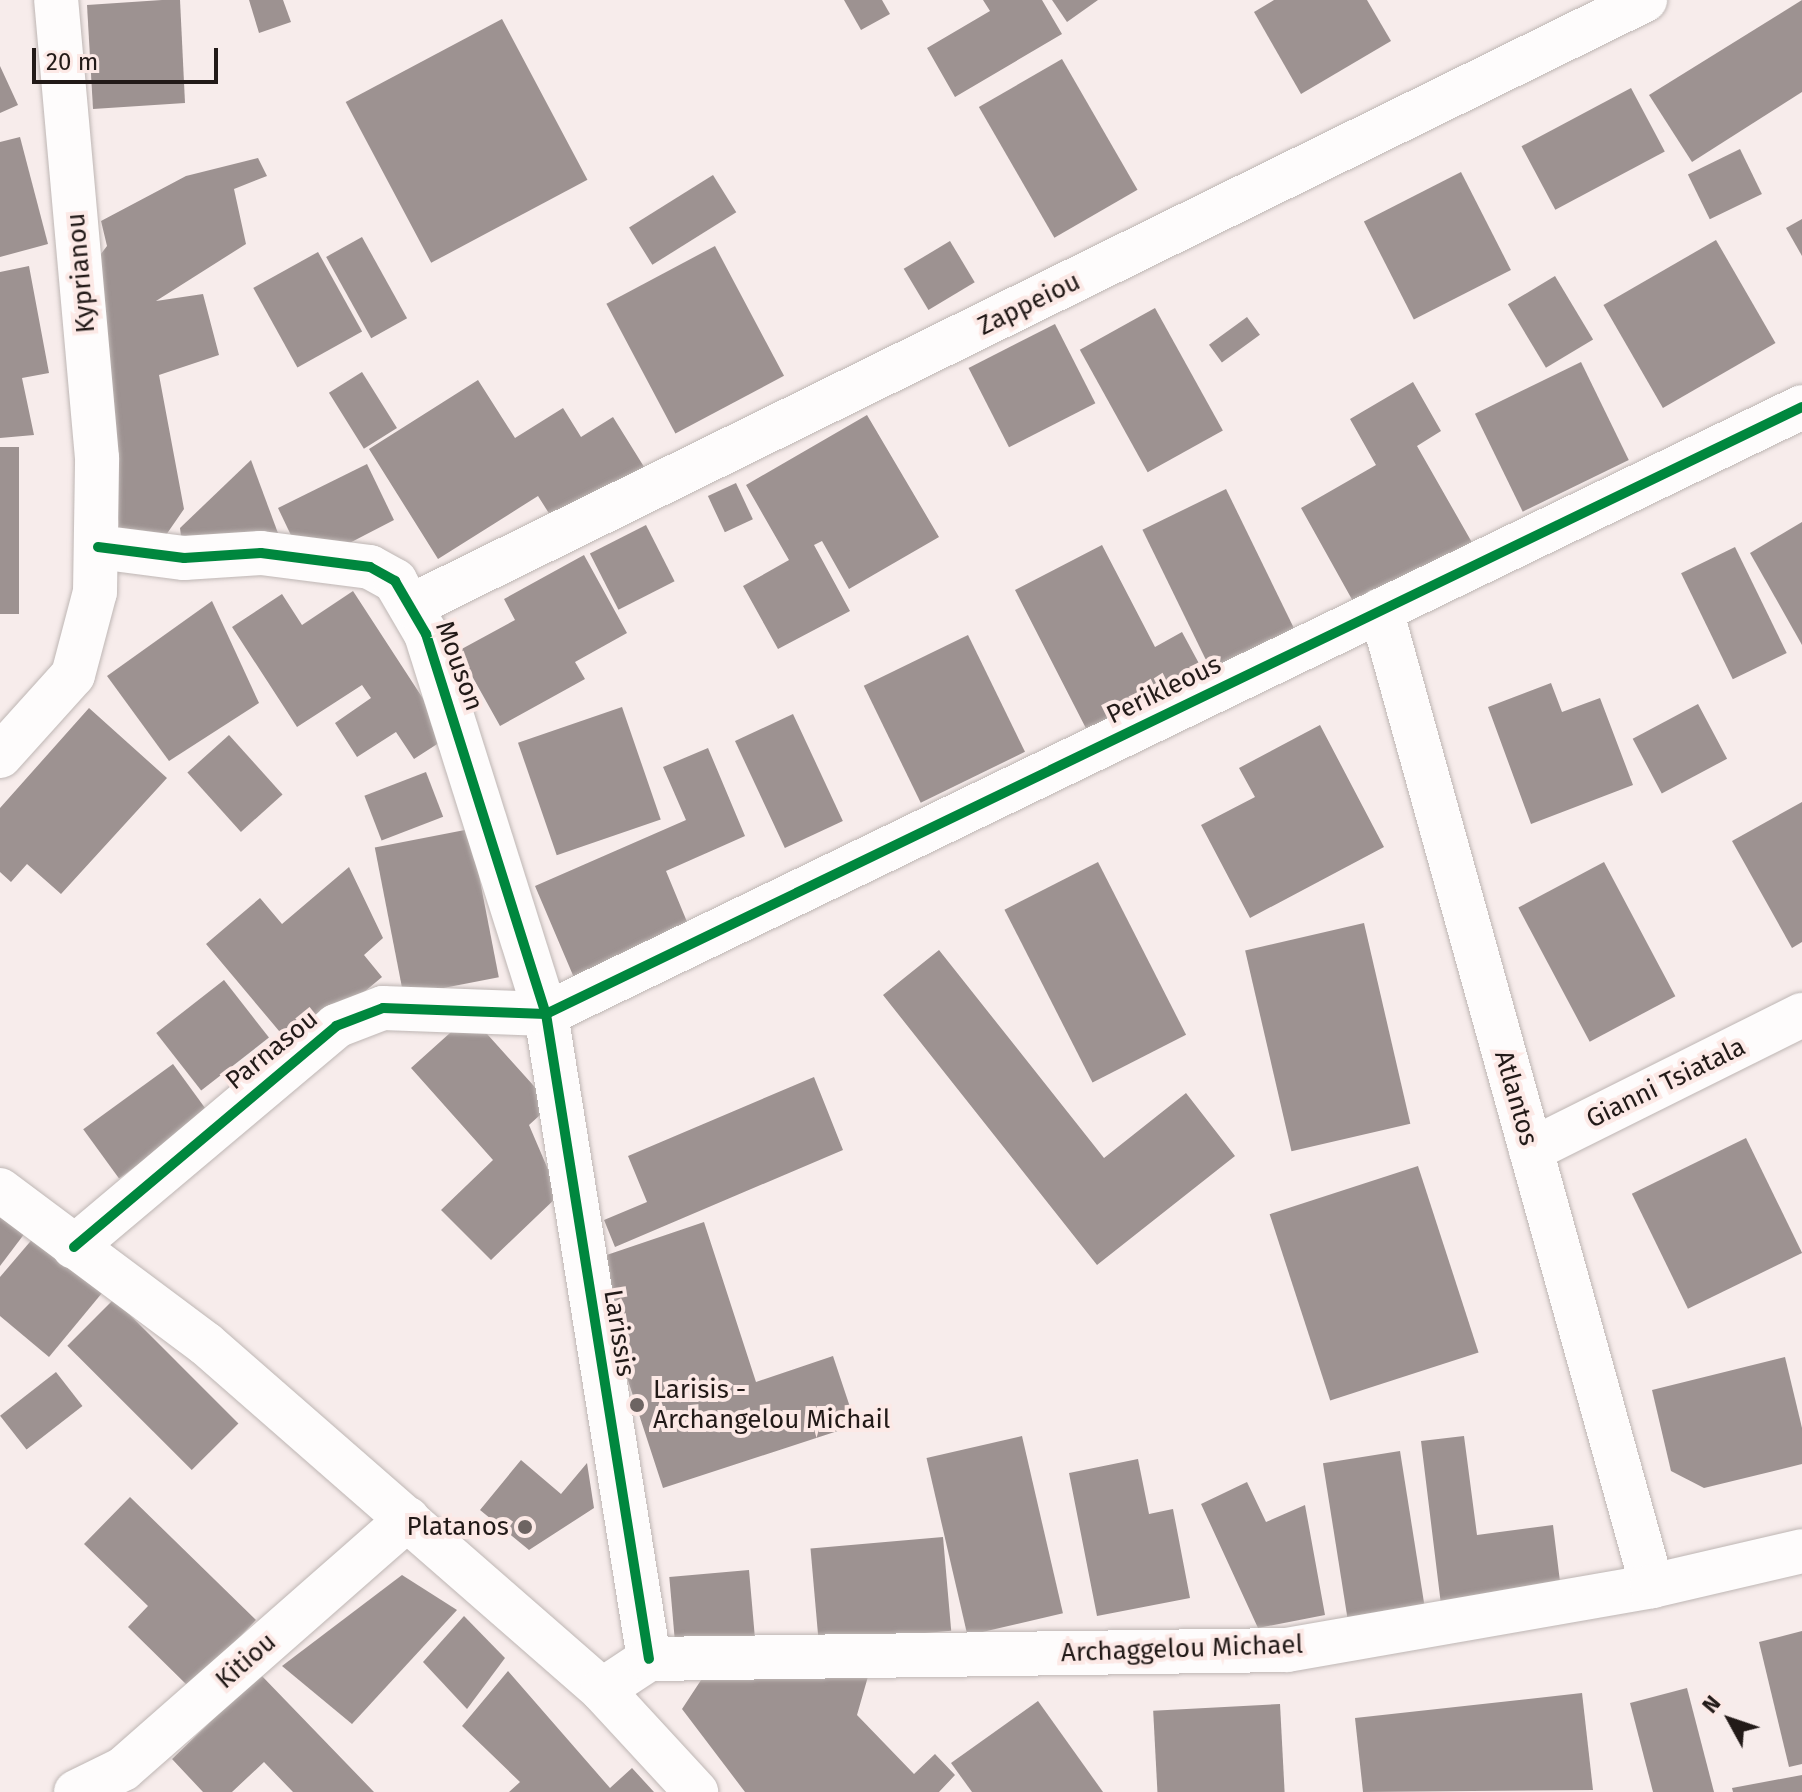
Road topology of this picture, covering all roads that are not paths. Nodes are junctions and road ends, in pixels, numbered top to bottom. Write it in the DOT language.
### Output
graph roads {
  1 [pos="56,0"];
  2 [pos="1645,0"];
  3 [pos="1802,407"];
  4 [pos="98,547"];
  5 [pos="411,606"];
  6 [pos="1381,610"];
  7 [pos="0,756"];
  8 [pos="546,1014"];
  9 [pos="1802,1015"];
  10 [pos="1531,1150"];
  11 [pos="0,1190"];
  12 [pos="74,1247"];
  13 [pos="408,1519"];
  14 [pos="1802,1551"];
  15 [pos="1652,1586"];
  16 [pos="649,1659"];
  17 [pos="602,1690"];
  18 [pos="76,1792"];
  19 [pos="696,1792"];
  1 -- 4 [label="street, Kyprianou"];
  2 -- 5 [label="street, Zappeiou"];
  3 -- 6 [label="street, Perikleous"];
  4 -- 5 [label="street, Mouson"];
  4 -- 7 [label="street, Kyprianou"];
  5 -- 8 [label="street, Mouson"];
  6 -- 8 [label="street, Perikleous"];
  6 -- 10 [label="street, Atlantos"];
  8 -- 12 [label="street, Parnasou"];
  8 -- 16 [label="street, Larissis"];
  9 -- 10 [label="street, Gianni Tsiatala"];
  10 -- 15 [label="street, Atlantos"];
  11 -- 12 [label="street"];
  12 -- 13 [label="street"];
  13 -- 17 [label="street"];
  13 -- 18 [label="street, Kitiou"];
  14 -- 15 [label="street, Archaggelou Michael"];
  15 -- 16 [label="street, Archaggelou Michael"];
  16 -- 17 [label="street"];
  17 -- 19 [label="street"];
}
